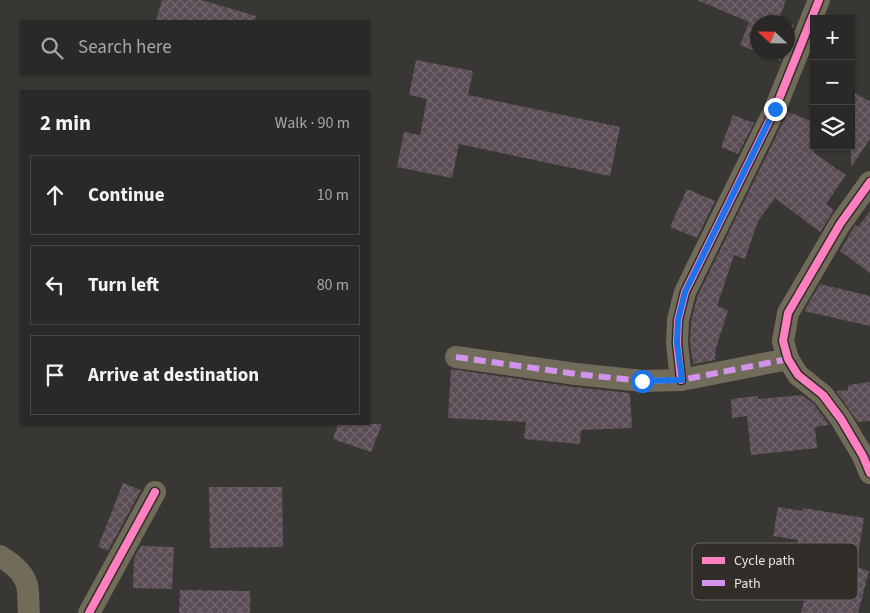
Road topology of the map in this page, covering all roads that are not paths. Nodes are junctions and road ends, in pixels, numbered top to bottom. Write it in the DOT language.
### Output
graph roads {
  1 [pos="819,0"];
  2 [pos="870,182"];
  3 [pos="456,358"];
  4 [pos="788,359"];
  5 [pos="682,380"];
  6 [pos="870,473"];
  7 [pos="155,492"];
  8 [pos="0,556"];
  9 [pos="28,613"];
  10 [pos="89,613"];
  1 -- 5 [label="street"];
  2 -- 4 [label="street"];
  3 -- 5 [label="street"];
  4 -- 5 [label="street"];
  4 -- 6 [label="street"];
  7 -- 10 [label="street"];
  8 -- 9 [label="street"];
}
